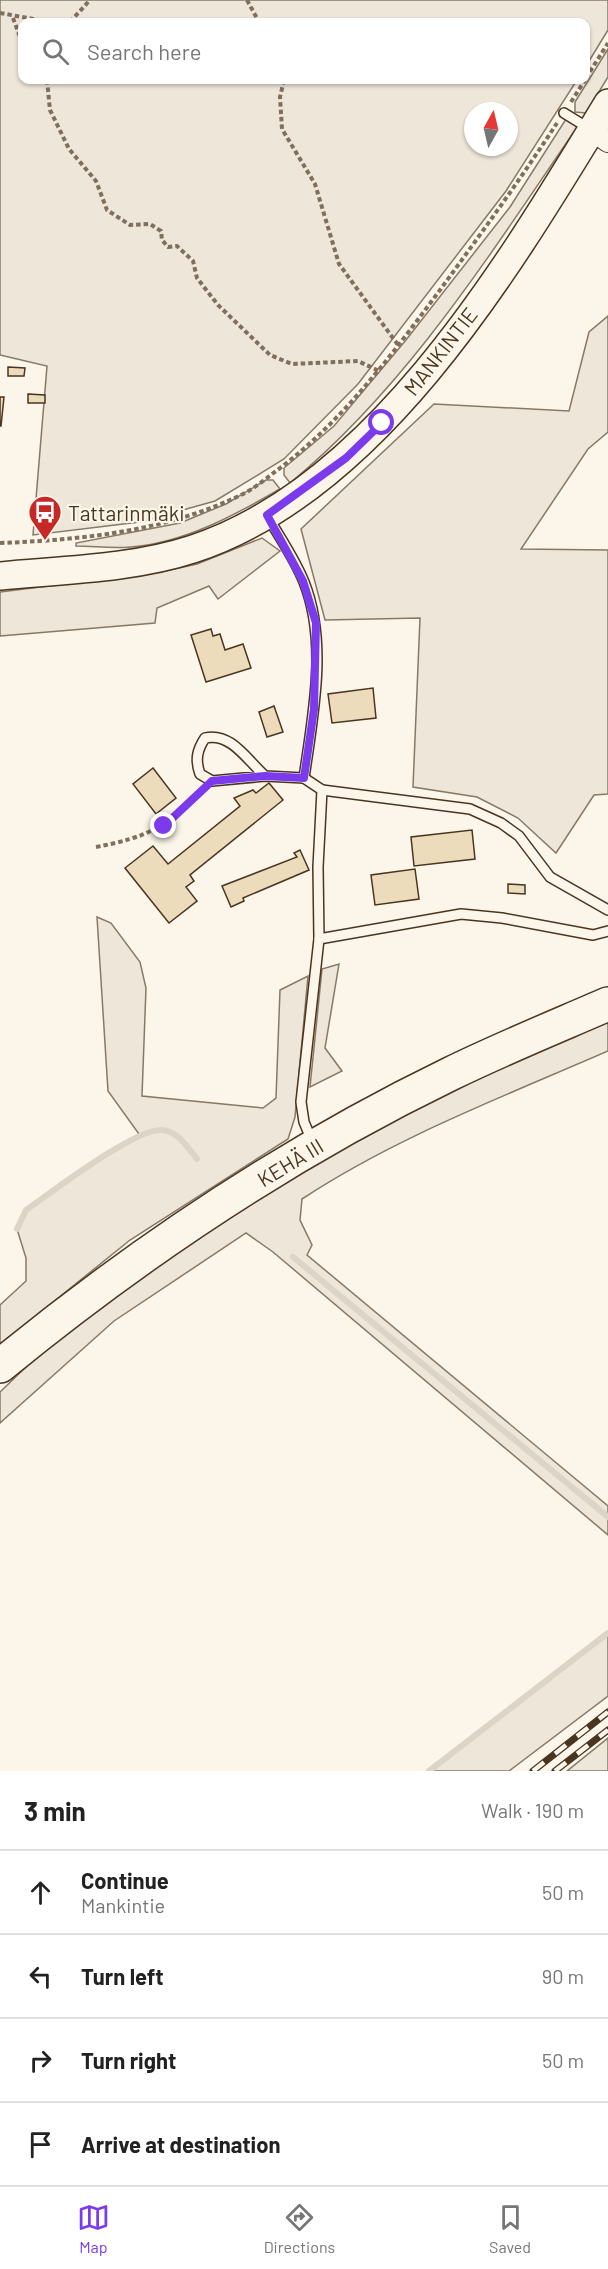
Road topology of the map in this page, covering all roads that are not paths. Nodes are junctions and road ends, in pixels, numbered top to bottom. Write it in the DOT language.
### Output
graph roads {
  1 [pos="608,103"];
  2 [pos="564,113"];
  3 [pos="600,136"];
  4 [pos="267,515"];
  5 [pos="0,576"];
  6 [pos="265,776"];
  7 [pos="304,778"];
  8 [pos="322,790"];
  9 [pos="608,910"];
  10 [pos="608,931"];
  11 [pos="319,939"];
  12 [pos="608,1004"];
  13 [pos="314,1146"];
  14 [pos="0,1366"];
  1 -- 3 [label="street, MANKINTIE"];
  2 -- 3 [label="lane"];
  3 -- 4 [label="street, MANKINTIE"];
  4 -- 5 [label="street, MANKINTIE"];
  4 -- 7 [label="lane"];
  6 -- 6 [label="lane"];
  6 -- 7 [label="lane"];
  7 -- 8 [label="lane"];
  8 -- 9 [label="lane"];
  8 -- 11 [label="lane"];
  10 -- 11 [label="lane"];
  11 -- 13 [label="lane"];
  12 -- 13 [label="highway, KEHÄ III"];
  13 -- 14 [label="highway, KEHÄ III"];
}
